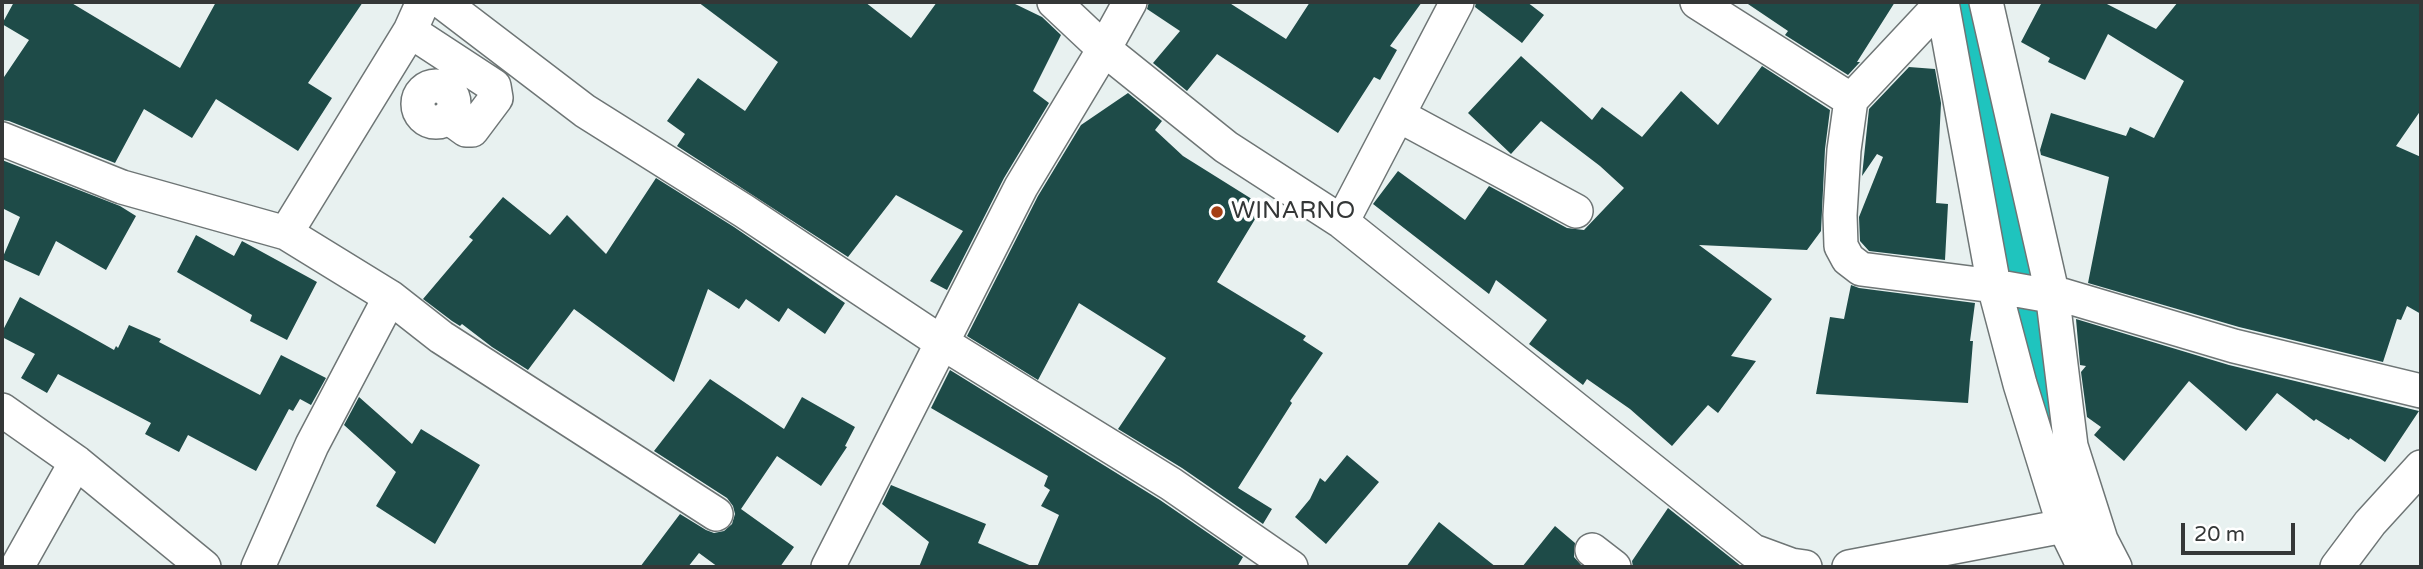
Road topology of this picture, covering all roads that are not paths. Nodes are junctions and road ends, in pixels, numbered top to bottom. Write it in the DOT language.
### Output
graph roads {
  1 [pos="442,2"];
  2 [pos="1054,2"];
  3 [pos="1130,2"];
  4 [pos="1457,2"];
  5 [pos="1697,2"];
  6 [pos="1986,2"];
  7 [pos="1942,3"];
  8 [pos="416,16"];
  9 [pos="1104,48"];
  10 [pos="384,74"];
  11 [pos="1851,100"];
  12 [pos="1398,115"];
  13 [pos="2,139"];
  14 [pos="1576,211"];
  15 [pos="1342,222"];
  16 [pos="286,233"];
  17 [pos="1999,287"];
  18 [pos="2045,293"];
  19 [pos="390,297"];
  20 [pos="941,342"];
  21 [pos="2421,391"];
  22 [pos="2,410"];
  23 [pos="76,462"];
  24 [pos="2421,467"];
  25 [pos="716,514"];
  26 [pos="2064,526"];
  27 [pos="16,567"];
  28 [pos="204,567"];
  29 [pos="258,567"];
  30 [pos="828,567"];
  31 [pos="1291,567"];
  32 [pos="1805,567"];
  33 [pos="1849,567"];
  34 [pos="2084,567"];
  35 [pos="2115,567"];
  36 [pos="2337,567"];
  1 -- 20 [label="street"];
  2 -- 9 [label="street"];
  3 -- 9 [label="street"];
  4 -- 12 [label="street"];
  5 -- 11 [label="street"];
  6 -- 18 [label="street"];
  7 -- 11 [label="street"];
  7 -- 17 [label="street"];
  8 -- 10 [label="street"];
  8 -- 10 [label="street"];
  9 -- 15 [label="street"];
  9 -- 20 [label="street"];
  10 -- 16 [label="street"];
  11 -- 17 [label="street"];
  12 -- 14 [label="street"];
  12 -- 15 [label="street"];
  13 -- 16 [label="street"];
  15 -- 32 [label="street"];
  16 -- 19 [label="street"];
  17 -- 18 [label="street"];
  17 -- 26 [label="street"];
  18 -- 21 [label="street"];
  18 -- 35 [label="street"];
  19 -- 25 [label="street"];
  19 -- 29 [label="street"];
  20 -- 30 [label="street"];
  20 -- 31 [label="street"];
  22 -- 23 [label="street"];
  23 -- 27 [label="street"];
  23 -- 28 [label="street"];
  24 -- 36 [label="street"];
  26 -- 33 [label="street"];
  26 -- 34 [label="street"];
}
